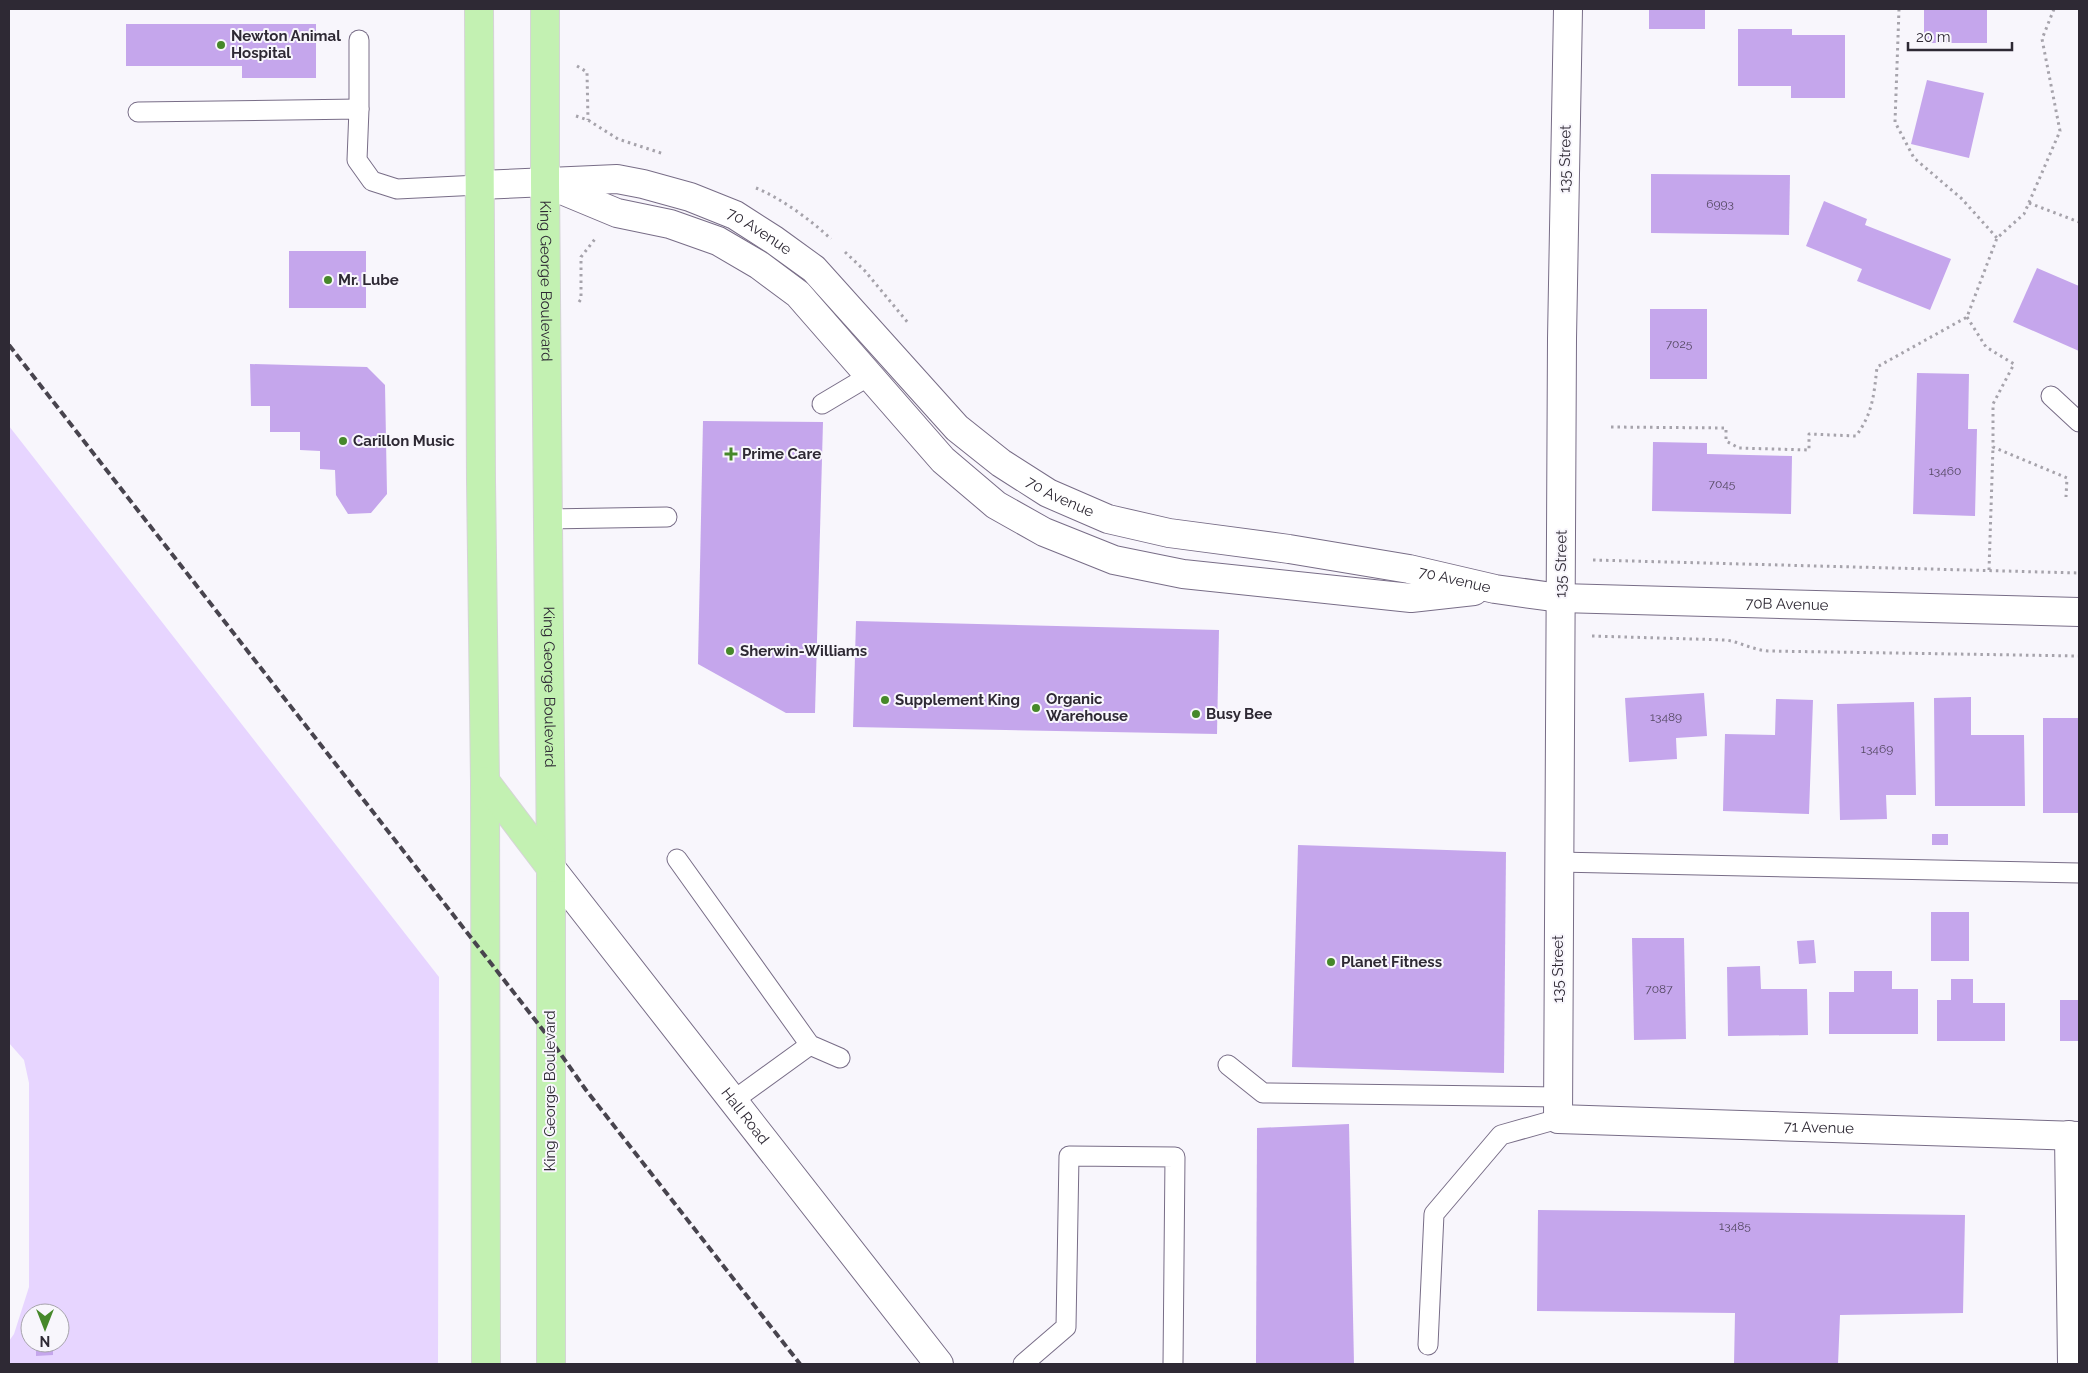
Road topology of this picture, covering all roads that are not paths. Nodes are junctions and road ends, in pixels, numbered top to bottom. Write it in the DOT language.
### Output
graph roads {
  1 [pos="479,9"];
  2 [pos="545,9"];
  3 [pos="1568,9"];
  4 [pos="359,40"];
  5 [pos="359,109"];
  6 [pos="138,112"];
  7 [pos="545,182"];
  8 [pos="479,185"];
  9 [pos="869,376"];
  10 [pos="2051,396"];
  11 [pos="822,404"];
  12 [pos="2079,422"];
  13 [pos="667,517"];
  14 [pos="547,519"];
  15 [pos="1495,589"];
  16 [pos="1560,598"];
  17 [pos="2079,612"];
  18 [pos="485,781"];
  19 [pos="677,859"];
  20 [pos="1558,862"];
  21 [pos="551,868"];
  22 [pos="2079,872"];
  23 [pos="810,1045"];
  24 [pos="840,1058"];
  25 [pos="1228,1065"];
  26 [pos="734,1100"];
  27 [pos="1558,1108"];
  28 [pos="2074,1136"];
  29 [pos="1428,1345"];
  30 [pos="486,1364"];
  31 [pos="551,1364"];
  32 [pos="938,1364"];
  33 [pos="1023,1364"];
  34 [pos="1173,1364"];
  35 [pos="2072,1364"];
  1 -- 8 [label="main road"];
  2 -- 7 [label="main road, King George Boulevard"];
  3 -- 16 [label="street, 135 Street"];
  4 -- 5 [label="lane"];
  5 -- 6 [label="lane"];
  5 -- 8 [label="lane"];
  7 -- 8 [label="street, 70 Avenue"];
  7 -- 9 [label="street, 70 Avenue"];
  7 -- 14 [label="main road, King George Boulevard"];
  7 -- 15 [label="street, 70 Avenue"];
  8 -- 18 [label="main road"];
  9 -- 11 [label="lane"];
  9 -- 15 [label="street, 70 Avenue"];
  10 -- 12 [label="lane"];
  13 -- 14 [label="lane"];
  14 -- 21 [label="main road, King George Boulevard"];
  15 -- 16 [label="street, 70B Avenue"];
  16 -- 17 [label="street, 70B Avenue"];
  16 -- 20 [label="street, 135 Street"];
  18 -- 21 [label="main road"];
  18 -- 30 [label="main road"];
  19 -- 23 [label="lane"];
  20 -- 22 [label="lane"];
  20 -- 27 [label="street, 135 Street"];
  21 -- 26 [label="street, Hall Road"];
  21 -- 31 [label="main road, King George Boulevard"];
  23 -- 24 [label="lane"];
  23 -- 26 [label="lane"];
  25 -- 27 [label="lane"];
  26 -- 32 [label="street, Hall Road"];
  27 -- 28 [label="street, 71 Avenue"];
  27 -- 29 [label="lane"];
  28 -- 35 [label="street"];
  33 -- 34 [label="lane"];
}
